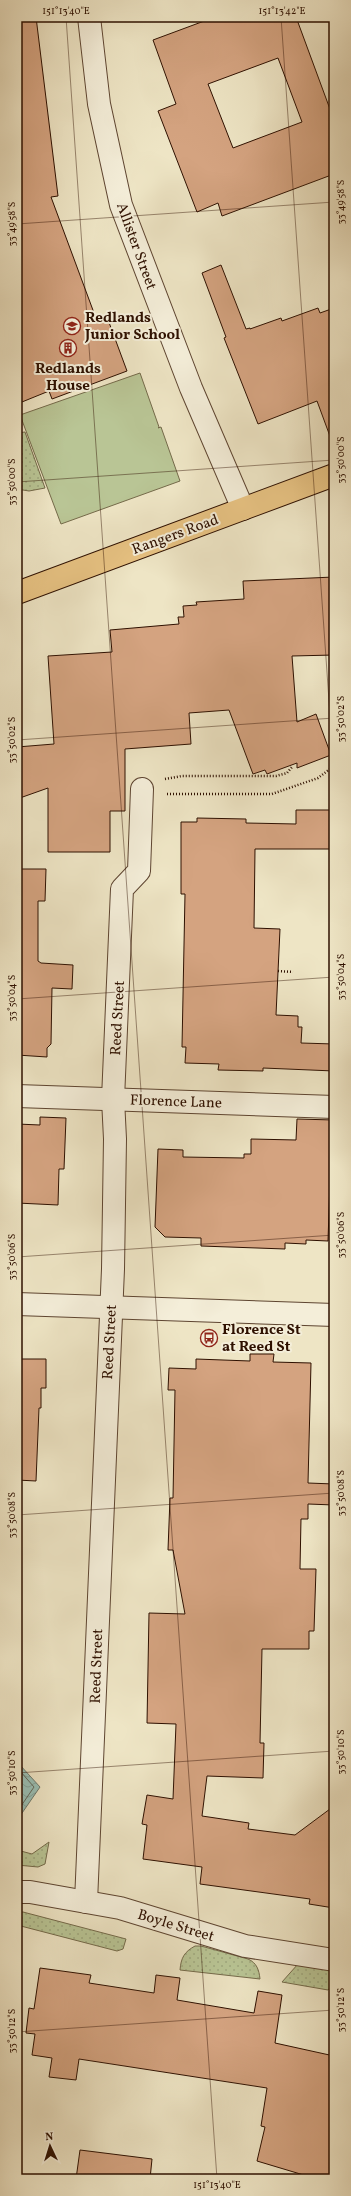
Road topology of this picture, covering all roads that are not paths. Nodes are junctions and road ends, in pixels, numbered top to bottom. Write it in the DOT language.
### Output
graph roads {
  1 [pos="89,17"];
  2 [pos="334,475"];
  3 [pos="242,509"];
  4 [pos="17,593"];
  5 [pos="155,788"];
  6 [pos="17,1096"];
  7 [pos="113,1099"];
  8 [pos="334,1107"];
  9 [pos="17,1304"];
  10 [pos="111,1307"];
  11 [pos="334,1315"];
  12 [pos="17,1892"];
  13 [pos="86,1902"];
  14 [pos="334,1960"];
  1 -- 3 [label="street, Allister Street"];
  2 -- 3 [label="main road, Rangers Road"];
  3 -- 4 [label="main road, Rangers Road"];
  5 -- 7 [label="street, Reed Street"];
  6 -- 7 [label="street, Florence Lane"];
  7 -- 8 [label="street, Florence Lane"];
  7 -- 10 [label="street, Reed Street"];
  9 -- 10 [label="street"];
  10 -- 11 [label="street"];
  10 -- 13 [label="street, Reed Street"];
  12 -- 13 [label="street, Boyle Street"];
  13 -- 14 [label="street, Boyle Street"];
}
